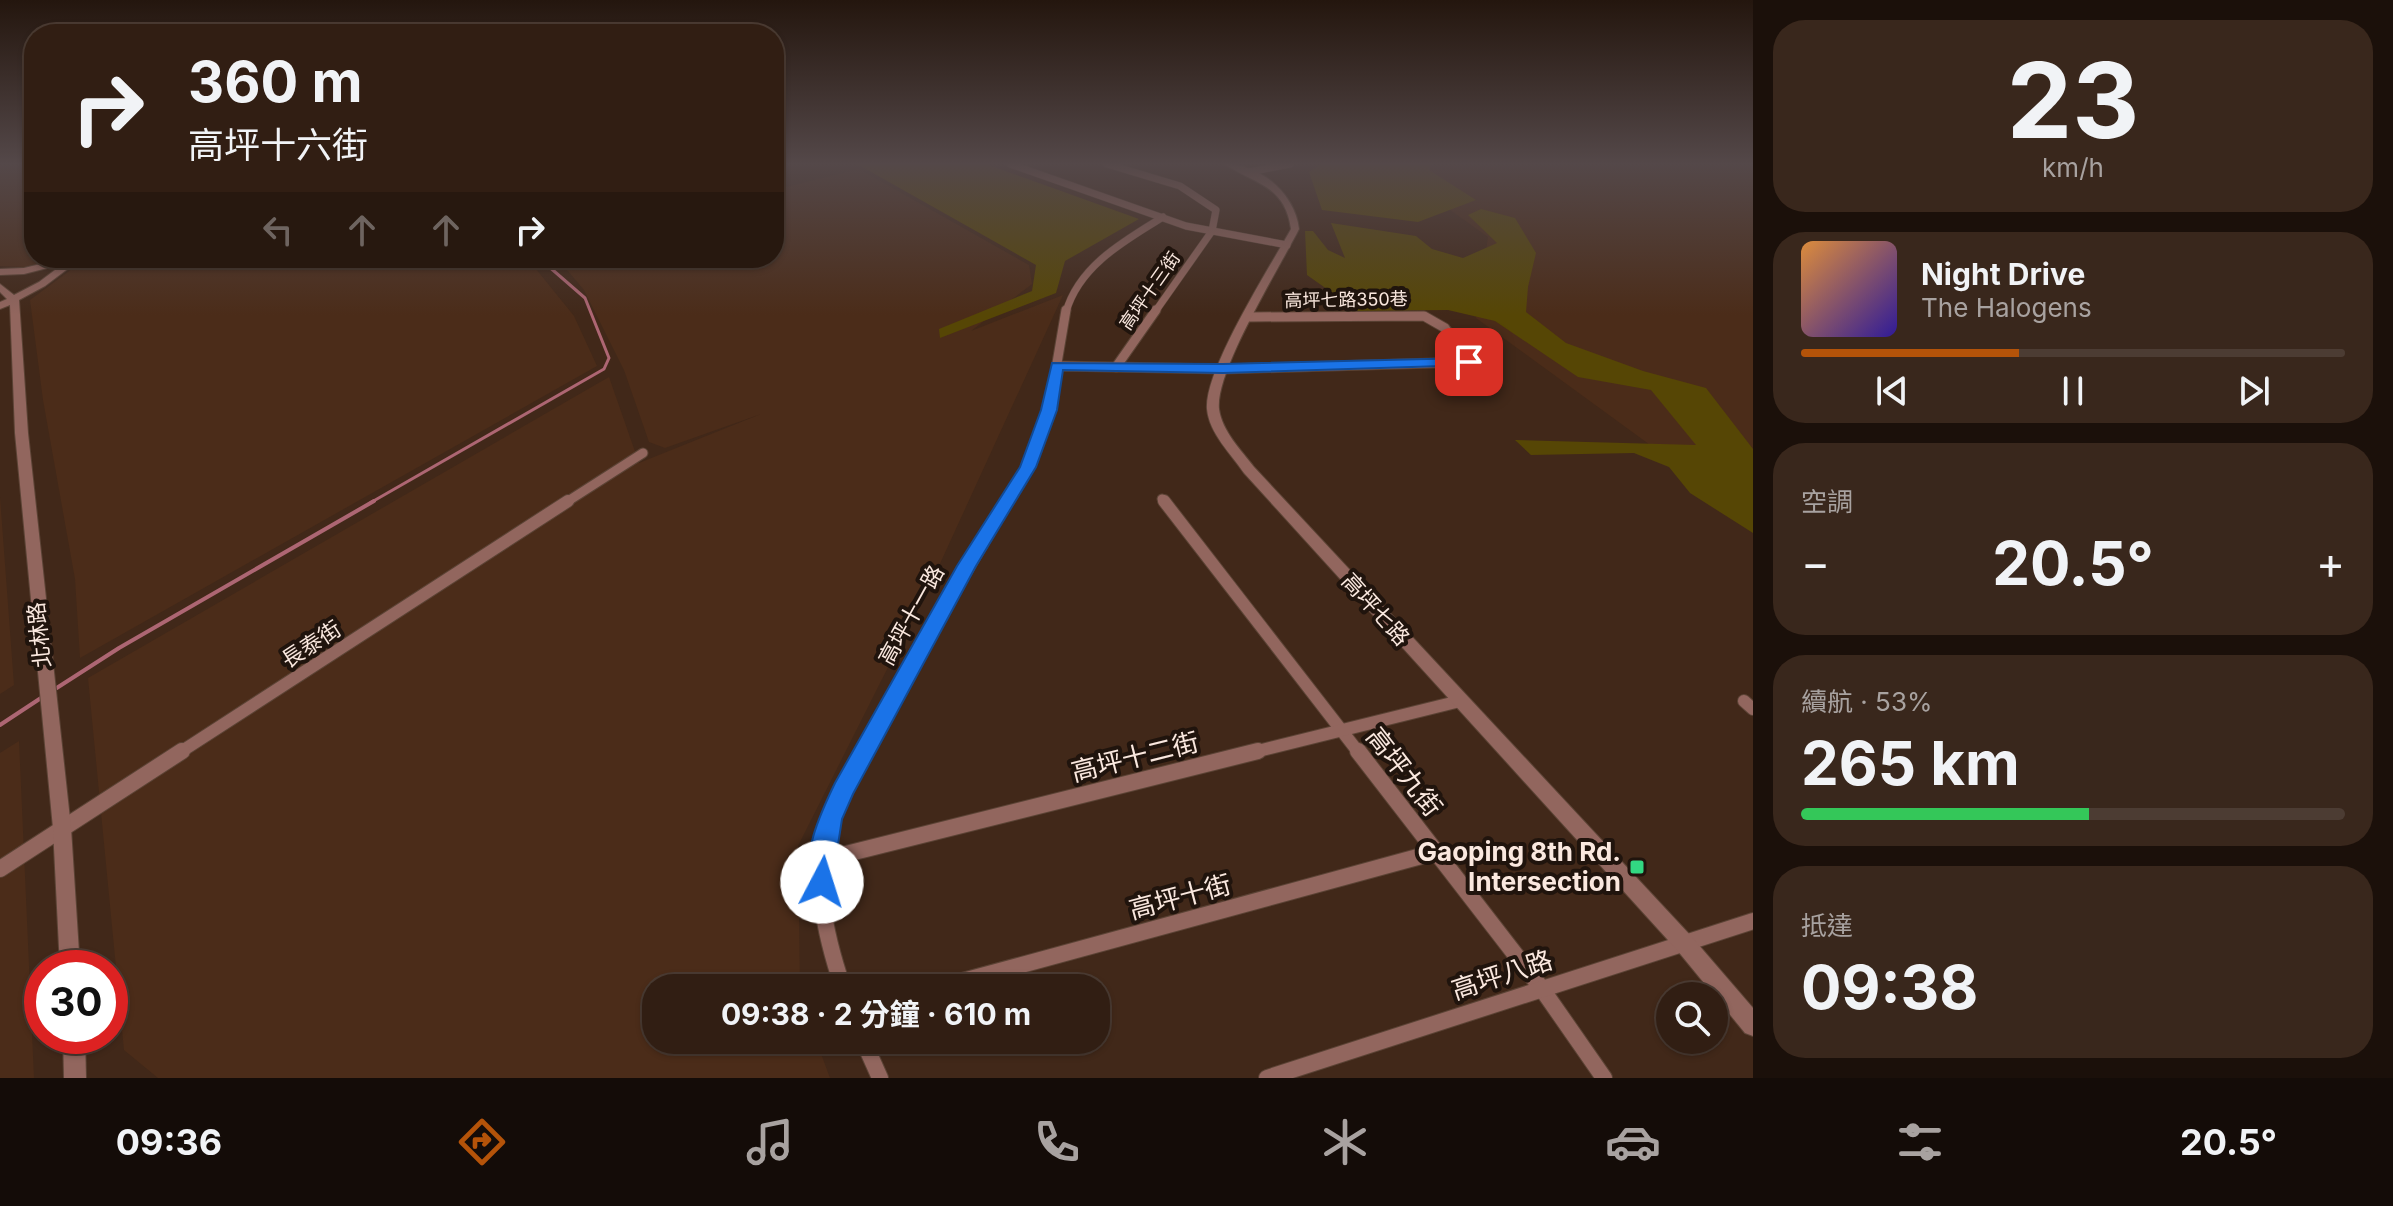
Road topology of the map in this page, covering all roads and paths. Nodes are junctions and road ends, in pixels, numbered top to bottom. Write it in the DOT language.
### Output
graph roads {
  1 [pos="1155,214"];
  2 [pos="1215,214"];
  3 [pos="1295,214"];
  4 [pos="1163,217"];
  5 [pos="1212,231"];
  6 [pos="1287,245"];
  7 [pos="36,268"];
  8 [pos="62,268"];
  9 [pos="0,272"];
  10 [pos="0,287"];
  11 [pos="15,301"];
  12 [pos="0,306"];
  13 [pos="1250,317"];
  14 [pos="1057,366"];
  15 [pos="1116,367"];
  16 [pos="1223,369"];
  17 [pos="643,453"];
  18 [pos="1162,499"];
  19 [pos="1460,701"];
  20 [pos="1341,730"];
  21 [pos="62,828"];
  22 [pos="1436,852"];
  23 [pos="822,860"];
  24 [pos="0,869"];
  25 [pos="1753,921"];
  26 [pos="1684,943"];
  27 [pos="69,950"];
  28 [pos="838,974"];
  29 [pos="988,974"];
  30 [pos="1542,989"];
  31 [pos="1753,1025"];
  32 [pos="74,1054"];
  33 [pos="869,1054"];
  34 [pos="1280,1076"];
  35 [pos="75,1078"];
  36 [pos="880,1078"];
  37 [pos="1604,1078"];
  1 -- 4 [label="street"];
  2 -- 5 [label="street"];
  3 -- 6 [label="street, 高坪七路"];
  4 -- 5 [label="street"];
  4 -- 14 [label="street, 高坪十一路"];
  5 -- 6 [label="street"];
  5 -- 15 [label="street, 高坪十三街"];
  6 -- 13 [label="street, 高坪七路"];
  7 -- 9 [label="street"];
  8 -- 11 [label="street"];
  10 -- 11 [label="street"];
  11 -- 12 [label="street"];
  11 -- 21 [label="street, 北林路"];
  13 -- 16 [label="street, 高坪七路"];
  13 -- 16 [label="street, 高坪七路350巷"];
  14 -- 15 [label="street"];
  14 -- 23 [label="street, 高坪十一路"];
  15 -- 16 [label="street"];
  16 -- 19 [label="street, 高坪七路"];
  17 -- 21 [label="street, 長泰街"];
  18 -- 20 [label="street, 高坪九街"];
  19 -- 20 [label="street, 高坪十二街"];
  19 -- 26 [label="street, 高坪七路"];
  20 -- 22 [label="street, 高坪九街"];
  20 -- 23 [label="street, 高坪十二街"];
  21 -- 24 [label="street, 長泰街"];
  21 -- 27 [label="street, 北林路"];
  22 -- 29 [label="street, 高坪十街"];
  22 -- 30 [label="street, 高坪九街"];
  23 -- 28 [label="street, 高坪十一路"];
  25 -- 26 [label="street, 高坪八路"];
  26 -- 30 [label="street, 高坪八路"];
  26 -- 31 [label="street, 高坪七路"];
  30 -- 34 [label="street, 高坪八路"];
  30 -- 37 [label="street, 高坪九街"];
  32 -- 35 [label="street"];
  33 -- 36 [label="street"];
}
